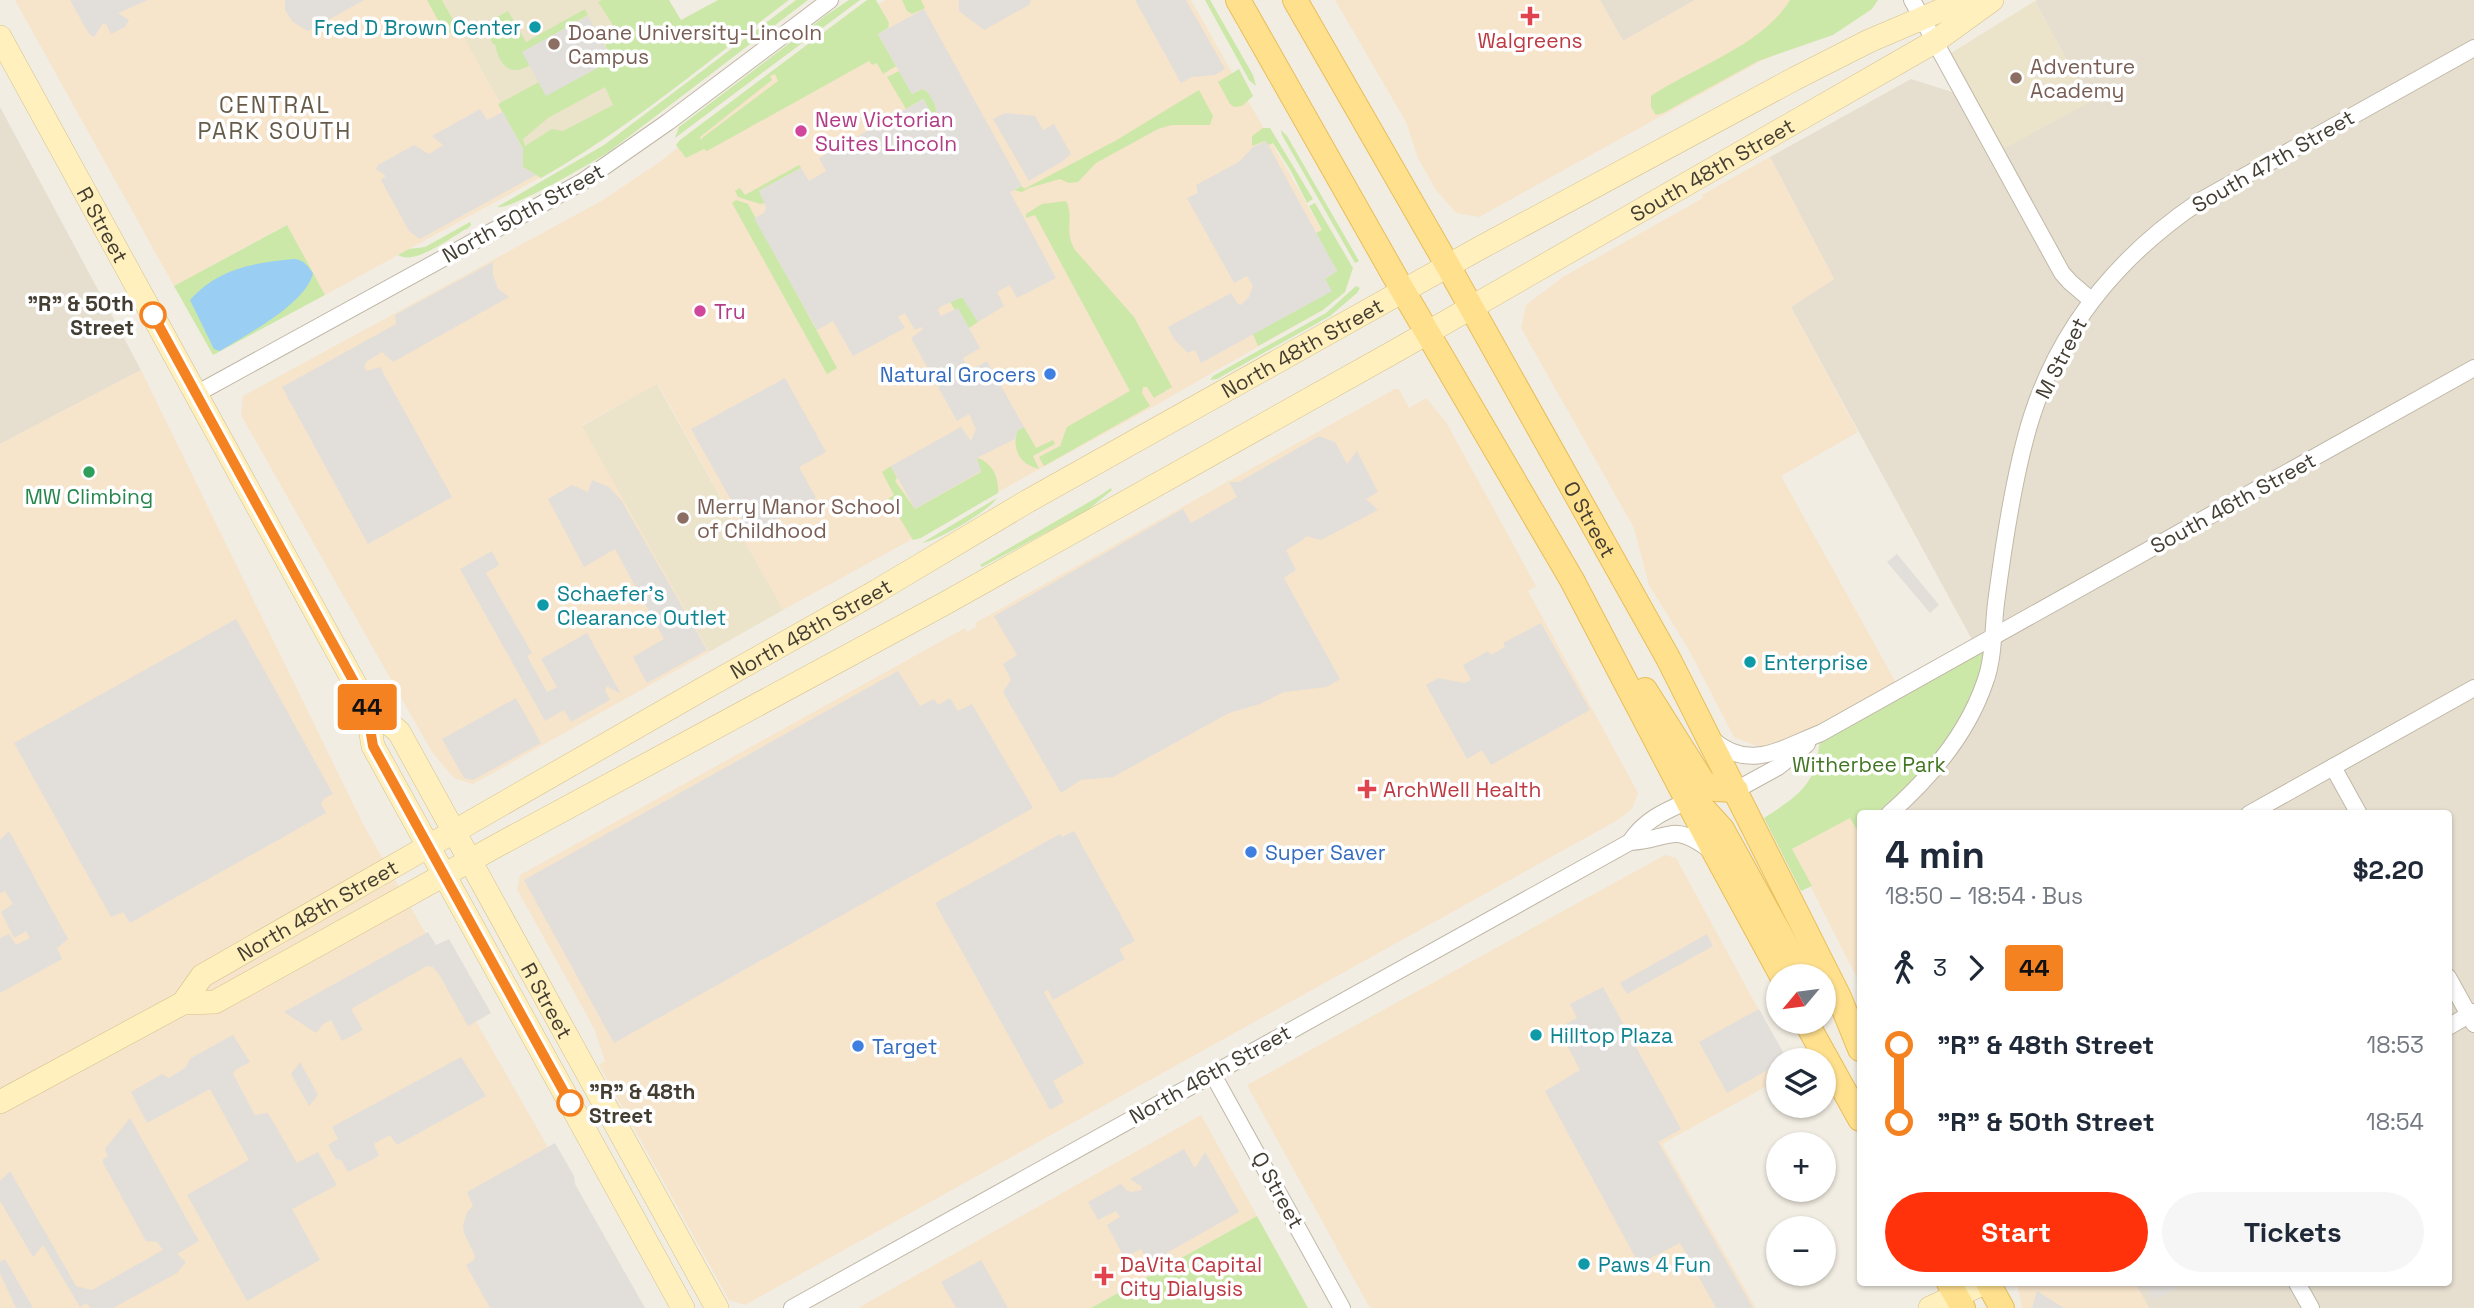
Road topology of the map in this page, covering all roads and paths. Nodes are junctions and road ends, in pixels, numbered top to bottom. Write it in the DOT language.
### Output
graph roads {
  1 [pos="830,0"];
  2 [pos="1238,0"];
  3 [pos="1965,0"];
  4 [pos="1992,0"];
  5 [pos="1295,3"];
  6 [pos="1917,9"];
  7 [pos="0,37"];
  8 [pos="1934,42"];
  9 [pos="2474,48"];
  10 [pos="1448,266"];
  11 [pos="1403,291"];
  12 [pos="2091,300"];
  13 [pos="1471,307"];
  14 [pos="1427,333"];
  15 [pos="2474,368"];
  16 [pos="196,394"];
  17 [pos="1992,638"];
  18 [pos="1609,647"];
  19 [pos="2474,688"];
  20 [pos="366,704"];
  21 [pos="1706,733"];
  22 [pos="1821,733"];
  23 [pos="2333,767"];
  24 [pos="1736,790"];
  25 [pos="1688,800"];
  26 [pos="1893,810"];
  27 [pos="2256,810"];
  28 [pos="2357,810"];
  29 [pos="454,833"];
  30 [pos="1630,842"];
  31 [pos="428,847"];
  32 [pos="1715,853"];
  33 [pos="470,861"];
  34 [pos="444,875"];
  35 [pos="1775,964"];
  36 [pos="1796,964"];
  37 [pos="2452,984"];
  38 [pos="183,1003"];
  39 [pos="2472,1017"];
  40 [pos="1836,1020"];
  41 [pos="2452,1025"];
  42 [pos="1813,1034"];
  43 [pos="1857,1037"];
  44 [pos="1857,1038"];
  45 [pos="1212,1073"];
  46 [pos="0,1102"];
  47 [pos="1857,1114"];
  48 [pos="1978,1286"];
  49 [pos="1988,1286"];
  50 [pos="2299,1286"];
  51 [pos="1956,1295"];
  52 [pos="683,1308"];
  53 [pos="717,1308"];
  54 [pos="792,1308"];
  55 [pos="1342,1308"];
  56 [pos="1930,1308"];
  57 [pos="2002,1308"];
  58 [pos="2311,1308"];
  1 -- 16 [label="street, North 50th Street"];
  2 -- 11 [label="main road"];
  3 -- 6 [label="main road, South 48th Street"];
  4 -- 8 [label="main road, South 48th Street"];
  5 -- 10 [label="main road, O Street"];
  6 -- 8 [label="street, M Street"];
  6 -- 10 [label="main road, South 48th Street"];
  7 -- 16 [label="main road, R Street"];
  8 -- 12 [label="street, M Street"];
  8 -- 13 [label="main road, South 48th Street"];
  9 -- 12 [label="street, South 47th Street"];
  10 -- 11 [label="main road, North 48th Street"];
  10 -- 13 [label="main road, O Street"];
  11 -- 14 [label="main road"];
  11 -- 29 [label="main road, North 48th Street"];
  12 -- 17 [label="street, M Street"];
  13 -- 14 [label="main road, South 48th Street"];
  13 -- 21 [label="main road, O Street"];
  14 -- 18 [label="main road"];
  14 -- 33 [label="main road, North 48th Street"];
  15 -- 17 [label="street, South 46th Street"];
  16 -- 20 [label="main road, R Street"];
  17 -- 22 [label="street, South 46th Street"];
  17 -- 26 [label="street"];
  18 -- 24 [label="main road"];
  18 -- 25 [label="main road"];
  19 -- 23 [label="street"];
  20 -- 29 [label="main road, R Street"];
  20 -- 31 [label="main road, R Street"];
  21 -- 22 [label="street, South 46th Street"];
  21 -- 24 [label="main road, O Street"];
  22 -- 24 [label="street, South 46th Street"];
  23 -- 27 [label="street"];
  23 -- 28 [label="street"];
  24 -- 43 [label="main road, O Street"];
  25 -- 30 [label="street, North 46th Street"];
  25 -- 32 [label="main road"];
  25 -- 36 [label="main road"];
  29 -- 31 [label="main road, North 48th Street"];
  29 -- 33 [label="main road, R Street"];
  30 -- 32 [label="street, North 46th Street"];
  30 -- 45 [label="street, North 46th Street"];
  31 -- 34 [label="main road, R Street"];
  31 -- 38 [label="main road, North 48th Street"];
  32 -- 35 [label="main road"];
  33 -- 34 [label="main road, North 48th Street"];
  33 -- 53 [label="main road, R Street"];
  34 -- 38 [label="main road, North 48th Street"];
  34 -- 52 [label="main road, R Street"];
  37 -- 39 [label="street"];
  38 -- 46 [label="main road, North 48th Street"];
  39 -- 41 [label="street"];
  40 -- 44 [label="main road"];
  42 -- 47 [label="main road"];
  45 -- 54 [label="street, North 46th Street"];
  45 -- 55 [label="street, Q Street"];
  48 -- 51 [label="main road"];
  49 -- 57 [label="main road"];
  50 -- 58 [label="street"];
  51 -- 56 [label="main road"];
}
